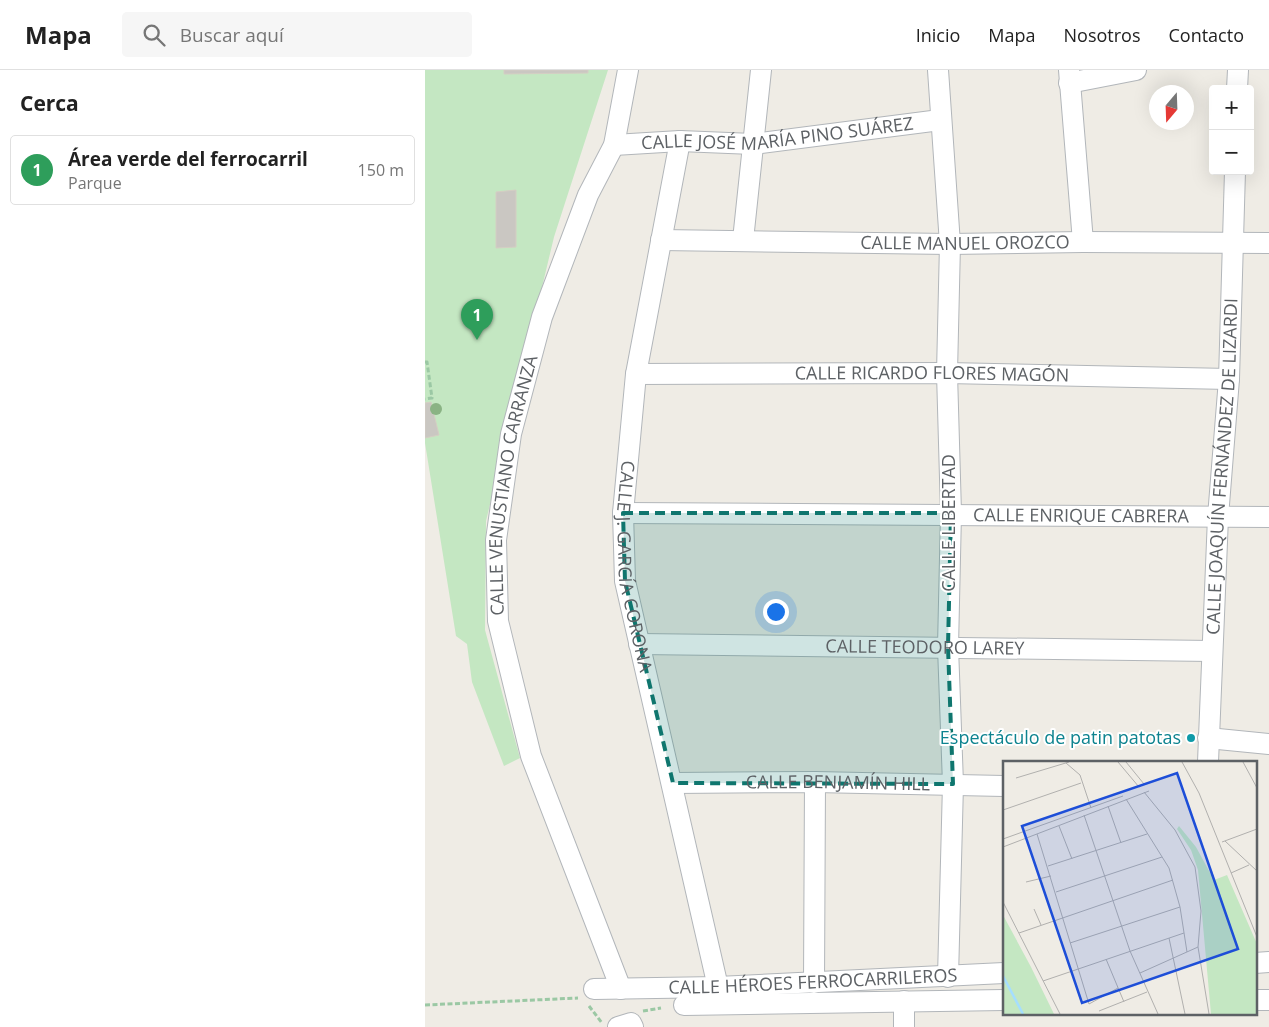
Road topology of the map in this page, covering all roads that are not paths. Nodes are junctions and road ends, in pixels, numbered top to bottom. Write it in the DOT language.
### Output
graph roads {
  1 [pos="628,70"];
  2 [pos="761,70"];
  3 [pos="939,70"];
  4 [pos="1136,70"];
  5 [pos="1238,70"];
  6 [pos="1069,76"];
  7 [pos="1237,85"];
  8 [pos="940,120"];
  9 [pos="680,141"];
  10 [pos="753,144"];
  11 [pos="614,145"];
  12 [pos="1235,175"];
  13 [pos="661,240"];
  14 [pos="743,240"];
  15 [pos="1083,242"];
  16 [pos="1269,243"];
  17 [pos="950,244"];
  18 [pos="1234,244"];
  19 [pos="947,373"];
  20 [pos="636,374"];
  21 [pos="1229,379"];
  22 [pos="623,513"];
  23 [pos="951,513"];
  24 [pos="1218,517"];
  25 [pos="1269,517"];
  26 [pos="639,644"];
  27 [pos="948,647"];
  28 [pos="1212,651"];
  29 [pos="1208,738"];
  30 [pos="1269,744"];
  31 [pos="1208,761"];
  32 [pos="815,782"];
  33 [pos="673,783"];
  34 [pos="953,784"];
  35 [pos="1003,786"];
  36 [pos="1003,973"];
  37 [pos="949,977"];
  38 [pos="814,983"];
  39 [pos="719,987"];
  40 [pos="621,989"];
  41 [pos="588,994"];
  42 [pos="904,1000"];
  43 [pos="1003,1000"];
  44 [pos="684,1005"];
  45 [pos="905,1027"];
  1 -- 11 [label="street, CALLE VENUSTIANO CARRANZA"];
  2 -- 10 [label="street"];
  3 -- 8 [label="street, CALLE LIBERTAD"];
  4 -- 6 [label="street"];
  5 -- 7 [label="street"];
  6 -- 15 [label="street"];
  8 -- 10 [label="street, CALLE JOSÉ MARÍA PINO SUÁREZ"];
  8 -- 17 [label="street, CALLE LIBERTAD"];
  9 -- 10 [label="street, CALLE JOSÉ MARÍA PINO SUÁREZ"];
  9 -- 11 [label="street, CALLE JOSÉ MARÍA PINO SUÁREZ"];
  9 -- 13 [label="street, CALLE J. GARCÍA CORONA"];
  10 -- 14 [label="street"];
  11 -- 40 [label="street, CALLE VENUSTIANO CARRANZA"];
  12 -- 18 [label="street, CALLE JOAQUÍN FERNÁNDEZ DE LIZARDI"];
  13 -- 14 [label="street, CALLE MANUEL OROZCO"];
  13 -- 20 [label="street, CALLE J. GARCÍA CORONA"];
  14 -- 17 [label="street, CALLE MANUEL OROZCO"];
  15 -- 17 [label="street, CALLE MANUEL OROZCO"];
  15 -- 18 [label="street, CALLE MANUEL OROZCO"];
  16 -- 18 [label="street, CALLE MANUEL OROZCO"];
  17 -- 19 [label="street, CALLE LIBERTAD"];
  18 -- 21 [label="street, CALLE JOAQUÍN FERNÁNDEZ DE LIZARDI"];
  19 -- 20 [label="street, CALLE RICARDO FLORES MAGÓN"];
  19 -- 21 [label="street, CALLE RICARDO FLORES MAGÓN"];
  19 -- 23 [label="street, CALLE LIBERTAD"];
  20 -- 22 [label="street, CALLE J. GARCÍA CORONA"];
  21 -- 24 [label="street, CALLE JOAQUÍN FERNÁNDEZ DE LIZARDI"];
  22 -- 23 [label="street, CALLE ENRIQUE CABRERA"];
  22 -- 26 [label="street, CALLE J. GARCÍA CORONA"];
  23 -- 24 [label="street, CALLE ENRIQUE CABRERA"];
  23 -- 27 [label="street, CALLE LIBERTAD"];
  24 -- 25 [label="street, CALLE ENRIQUE CABRERA"];
  24 -- 28 [label="street, CALLE JOAQUÍN FERNÁNDEZ DE LIZARDI"];
  26 -- 27 [label="street, CALLE TEODORO LAREY"];
  26 -- 33 [label="street, CALLE J. GARCÍA CORONA"];
  27 -- 28 [label="street, CALLE TEODORO LAREY"];
  27 -- 34 [label="street, CALLE LIBERTAD"];
  28 -- 29 [label="street, CALLE JOAQUÍN FERNÁNDEZ DE LIZARDI"];
  29 -- 30 [label="street"];
  29 -- 31 [label="street, CALLE JOAQUÍN FERNÁNDEZ DE LIZARDI"];
  32 -- 33 [label="street, CALLE BENJAMÍN HILL"];
  32 -- 34 [label="street, CALLE BENJAMÍN HILL"];
  32 -- 38 [label="street"];
  33 -- 39 [label="street, CALLE J. GARCÍA CORONA"];
  34 -- 35 [label="street, CALLE BENJAMÍN HILL"];
  34 -- 37 [label="street, CALLE LIBERTAD"];
  36 -- 37 [label="street, CALLE HÉROES FERROCARRILEROS"];
  37 -- 38 [label="street, CALLE HÉROES FERROCARRILEROS"];
  38 -- 39 [label="street, CALLE HÉROES FERROCARRILEROS"];
  39 -- 40 [label="street, CALLE HÉROES FERROCARRILEROS"];
  40 -- 41 [label="street, CALLE HÉROES FERROCARRILEROS"];
  42 -- 43 [label="street"];
  42 -- 44 [label="street"];
  42 -- 45 [label="street"];
}
